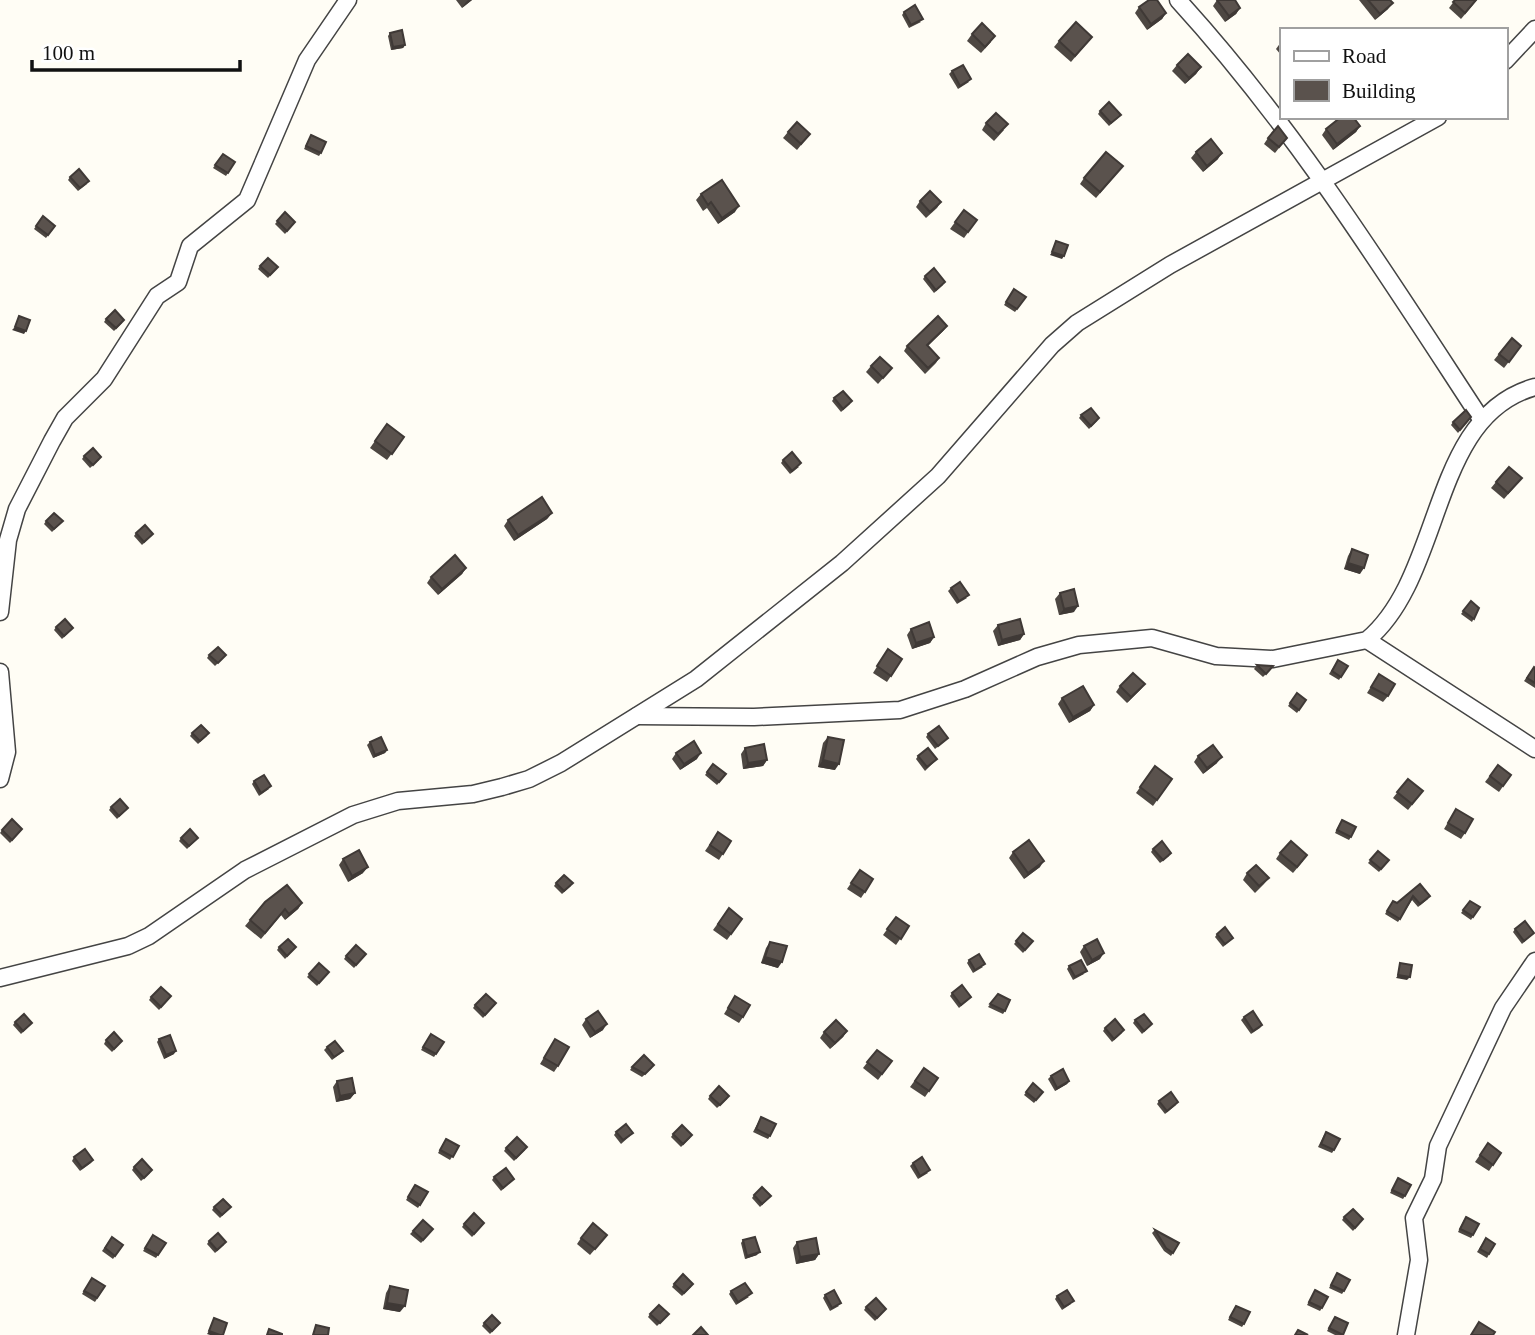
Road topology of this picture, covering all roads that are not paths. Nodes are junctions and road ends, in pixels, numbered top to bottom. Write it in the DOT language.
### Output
graph roads {
  1 [pos="348,0"];
  2 [pos="1178,0"];
  3 [pos="1535,29"];
  4 [pos="1507,59"];
  5 [pos="1434,119"];
  6 [pos="1325,181"];
  7 [pos="1535,387"];
  8 [pos="1481,419"];
  9 [pos="0,612"];
  10 [pos="1367,640"];
  11 [pos="0,672"];
  12 [pos="637,716"];
  13 [pos="1535,749"];
  14 [pos="0,779"];
  15 [pos="1535,961"];
  16 [pos="0,978"];
  17 [pos="1406,1335"];
  1 -- 9 [label="street"];
  2 -- 6 [label="street"];
  3 -- 4 [label="street"];
  5 -- 6 [label="street"];
  6 -- 8 [label="street"];
  6 -- 12 [label="street"];
  7 -- 8 [label="street"];
  8 -- 10 [label="street"];
  10 -- 12 [label="street"];
  10 -- 13 [label="street"];
  11 -- 14 [label="street"];
  12 -- 16 [label="street"];
  15 -- 17 [label="street"];
}
